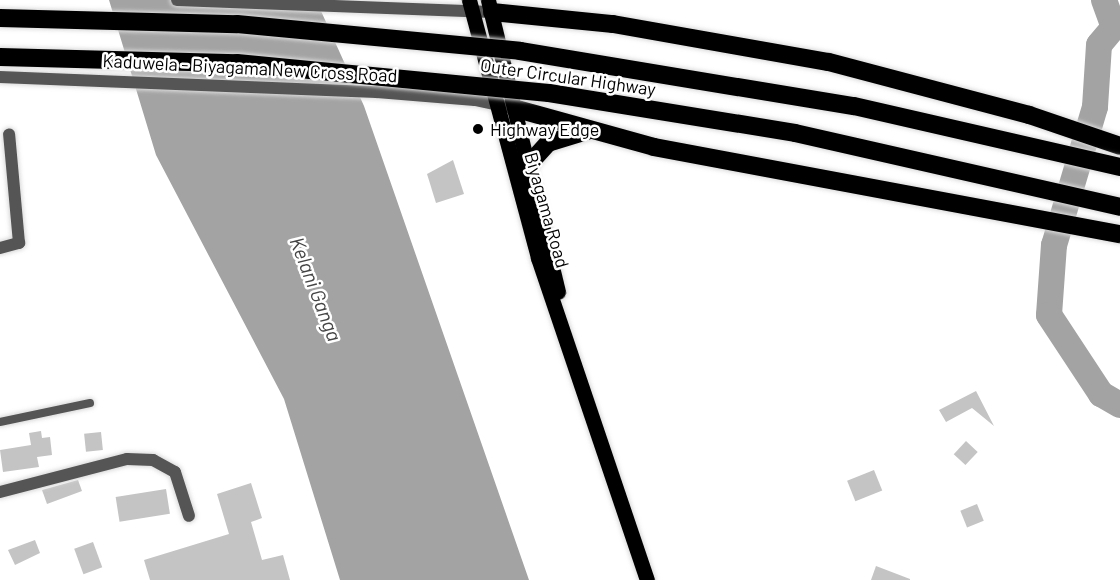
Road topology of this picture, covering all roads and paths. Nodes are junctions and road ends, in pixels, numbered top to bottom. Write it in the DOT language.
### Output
graph roads {
  1 [pos="177,0"];
  2 [pos="470,6"];
  3 [pos="490,6"];
  4 [pos="0,18"];
  5 [pos="0,57"];
  6 [pos="0,77"];
  7 [pos="498,104"];
  8 [pos="517,109"];
  9 [pos="588,130"];
  10 [pos="9,134"];
  11 [pos="1120,146"];
  12 [pos="530,163"];
  13 [pos="1120,166"];
  14 [pos="1120,207"];
  15 [pos="1120,234"];
  16 [pos="0,248"];
  17 [pos="563,325"];
  18 [pos="90,403"];
  19 [pos="0,422"];
  20 [pos="0,492"];
  21 [pos="189,516"];
  22 [pos="647,580"];
  1 -- 2 [label="street"];
  2 -- 3 [label="street"];
  2 -- 7 [label="main road, Biyagama Road"];
  3 -- 8 [label="main road, Biyagama Road"];
  3 -- 11 [label="highway"];
  4 -- 13 [label="highway, Outer Circular Highway, bridge"];
  5 -- 14 [label="highway, Outer Circular Highway, bridge"];
  6 -- 7 [label="street, Kaduwela - Biyagama New Cross Road"];
  7 -- 8 [label="street, Kaduwela - Biyagama New Cross Road"];
  7 -- 17 [label="main road, Biyagama Road"];
  8 -- 9 [label="highway"];
  8 -- 12 [label="main road, Biyagama Road"];
  9 -- 12 [label="highway"];
  9 -- 15 [label="highway"];
  10 -- 16 [label="street"];
  12 -- 17 [label="main road, Biyagama Road"];
  17 -- 22 [label="main road, Biyagama Road"];
  18 -- 19 [label="lane"];
  20 -- 21 [label="street"];
}
